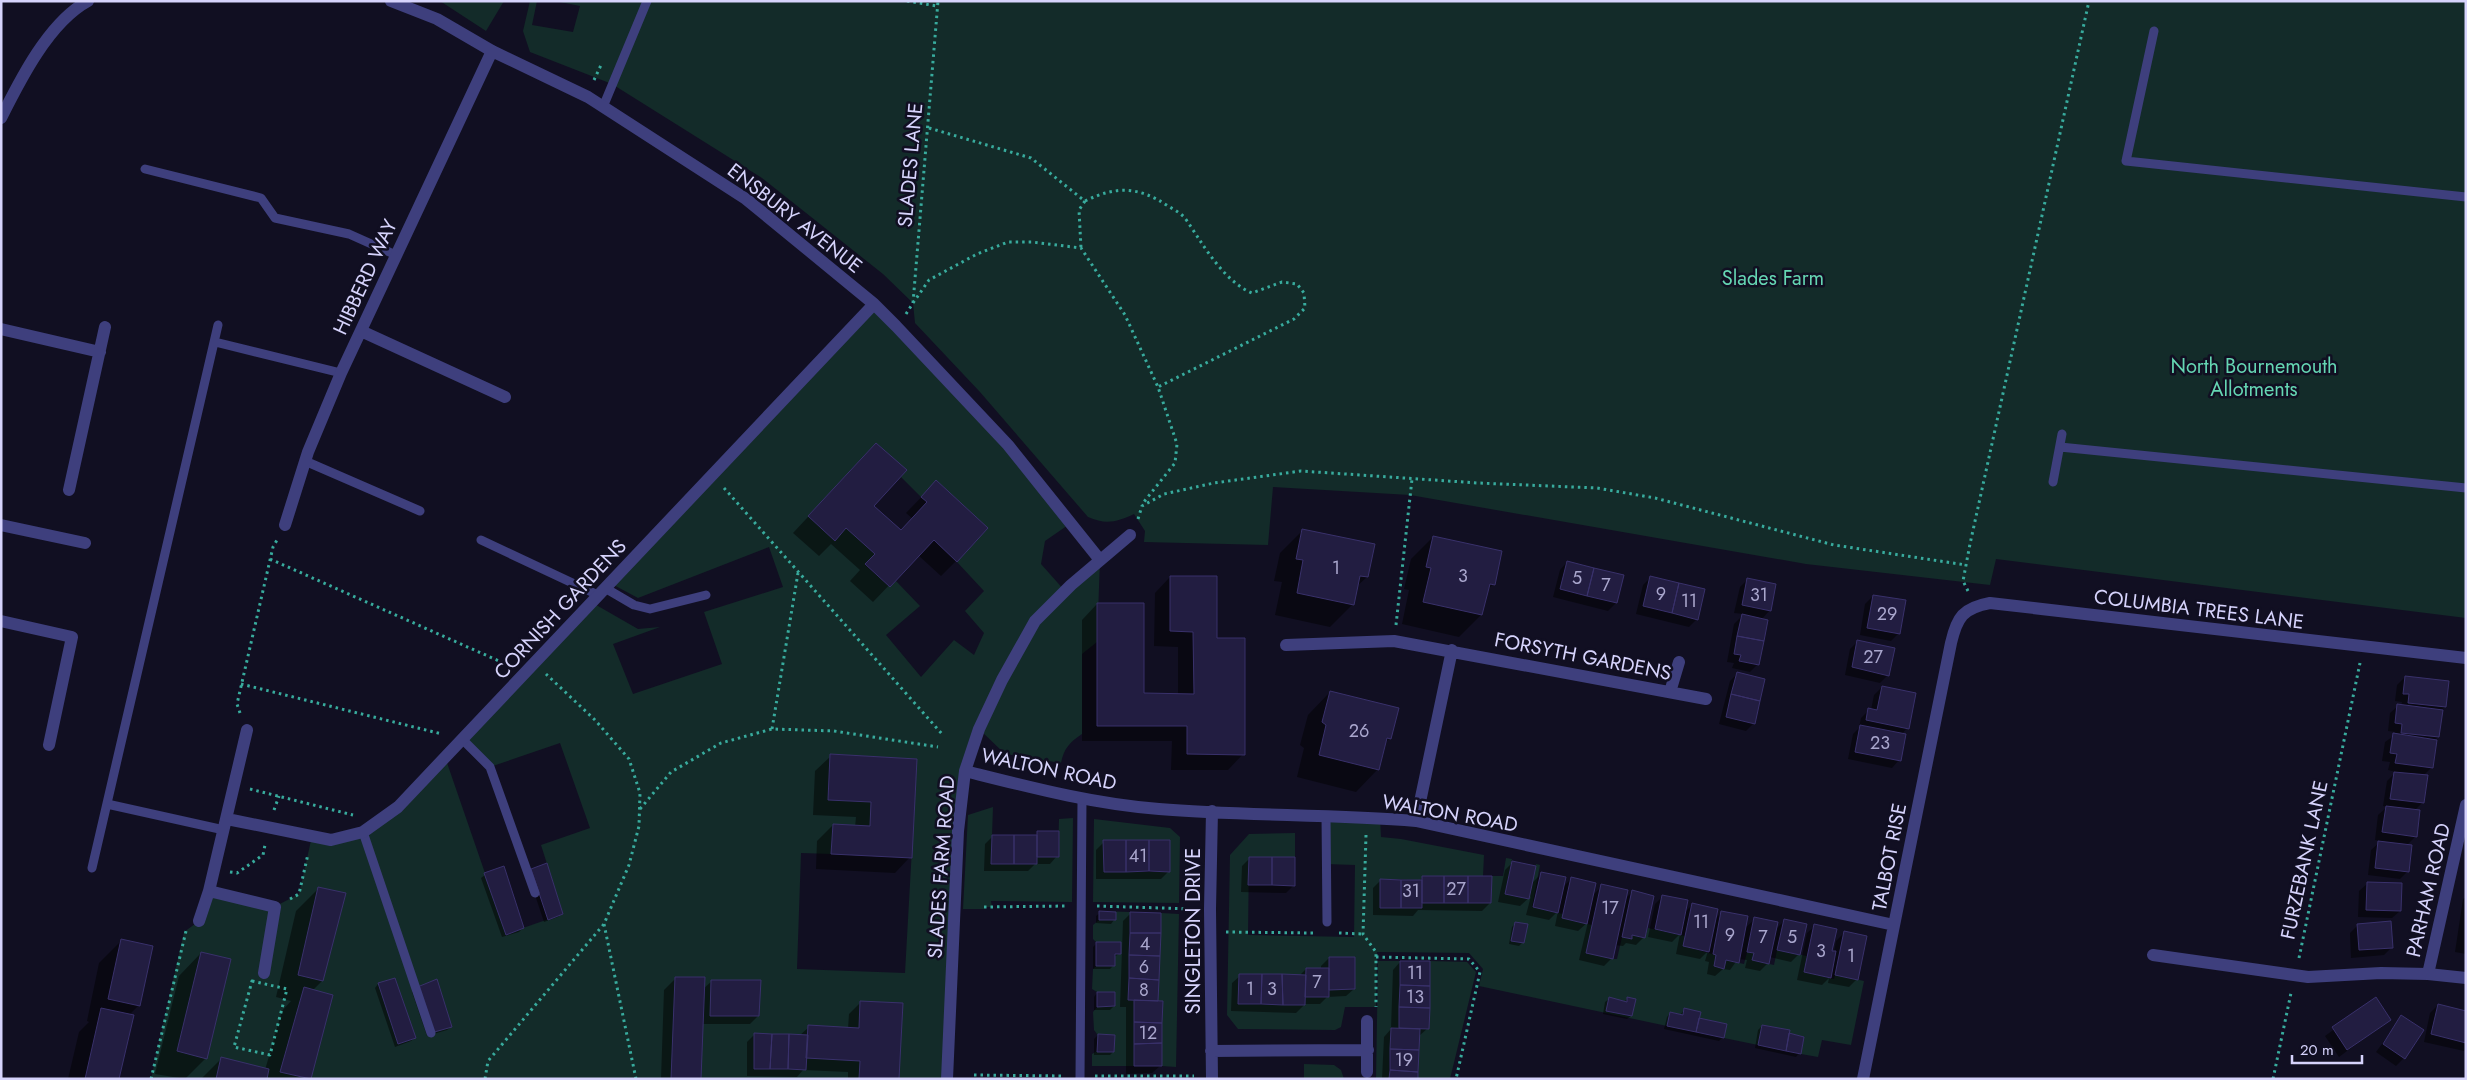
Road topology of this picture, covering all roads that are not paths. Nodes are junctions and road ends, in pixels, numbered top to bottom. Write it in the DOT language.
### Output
graph roads {
  1 [pos="391,1"];
  2 [pos="647,1"];
  3 [pos="83,2"];
  4 [pos="2154,31"];
  5 [pos="492,51"];
  6 [pos="603,107"];
  7 [pos="1,118"];
  8 [pos="145,169"];
  9 [pos="2466,197"];
  10 [pos="396,255"];
  11 [pos="874,304"];
  12 [pos="218,325"];
  13 [pos="105,327"];
  14 [pos="1,329"];
  15 [pos="361,331"];
  16 [pos="215,342"];
  17 [pos="100,352"];
  18 [pos="341,373"];
  19 [pos="505,397"];
  20 [pos="2062,434"];
  21 [pos="2060,447"];
  22 [pos="305,461"];
  23 [pos="2053,482"];
  24 [pos="2466,488"];
  25 [pos="69,490"];
  26 [pos="420,511"];
  27 [pos="1,525"];
  28 [pos="285,525"];
  29 [pos="1130,535"];
  30 [pos="481,540"];
  31 [pos="85,543"];
  32 [pos="1100,560"];
  33 [pos="602,591"];
  34 [pos="706,595"];
  35 [pos="1,621"];
  36 [pos="1951,642"];
  37 [pos="1286,645"];
  38 [pos="1452,650"];
  39 [pos="2466,658"];
  40 [pos="1679,662"];
  41 [pos="1670,692"];
  42 [pos="1706,699"];
  43 [pos="247,730"];
  44 [pos="462,739"];
  45 [pos="49,745"];
  46 [pos="965,771"];
  47 [pos="1082,799"];
  48 [pos="107,804"];
  49 [pos="2466,806"];
  50 [pos="1212,811"];
  51 [pos="1326,816"];
  52 [pos="1416,821"];
  53 [pos="226,825"];
  54 [pos="363,832"];
  55 [pos="92,868"];
  56 [pos="209,891"];
  57 [pos="535,894"];
  58 [pos="199,921"];
  59 [pos="1327,922"];
  60 [pos="1894,924"];
  61 [pos="2153,954"];
  62 [pos="264,973"];
  63 [pos="2428,974"];
  64 [pos="2466,978"];
  65 [pos="1367,1021"];
  66 [pos="430,1033"];
  67 [pos="1368,1050"];
  68 [pos="1211,1051"];
  69 [pos="1367,1072"];
  70 [pos="947,1079"];
  71 [pos="1080,1079"];
  72 [pos="1212,1079"];
  73 [pos="1863,1079"];
  1 -- 5 [label="street, ENSBURY AVENUE"];
  2 -- 6 [label="lane"];
  3 -- 7 [label="street"];
  4 -- 9 [label="lane"];
  5 -- 6 [label="street, ENSBURY AVENUE"];
  5 -- 10 [label="street, HIBBERD WAY"];
  6 -- 11 [label="street, ENSBURY AVENUE"];
  8 -- 10 [label="lane"];
  10 -- 15 [label="street, HIBBERD WAY"];
  11 -- 32 [label="street, ENSBURY AVENUE"];
  11 -- 33 [label="street, CORNISH GARDENS"];
  12 -- 16 [label="lane"];
  13 -- 17 [label="street"];
  14 -- 17 [label="street"];
  15 -- 18 [label="street, HIBBERD WAY"];
  15 -- 19 [label="street"];
  16 -- 18 [label="lane"];
  16 -- 48 [label="lane"];
  17 -- 25 [label="street"];
  18 -- 22 [label="street, HIBBERD WAY"];
  20 -- 21 [label="lane"];
  21 -- 23 [label="lane"];
  21 -- 24 [label="lane"];
  22 -- 26 [label="lane"];
  22 -- 28 [label="street, HIBBERD WAY"];
  27 -- 31 [label="street"];
  29 -- 32 [label="street, SLADES FARM ROAD"];
  30 -- 33 [label="lane"];
  32 -- 46 [label="street, SLADES FARM ROAD"];
  33 -- 34 [label="lane"];
  33 -- 44 [label="street, CORNISH GARDENS"];
  35 -- 45 [label="street"];
  36 -- 39 [label="street, COLUMBIA TREES LANE"];
  36 -- 60 [label="street, TALBOT RISE"];
  37 -- 38 [label="street, FORSYTH GARDENS"];
  38 -- 41 [label="street, FORSYTH GARDENS"];
  38 -- 52 [label="street"];
  40 -- 41 [label="street"];
  41 -- 42 [label="street, FORSYTH GARDENS"];
  43 -- 53 [label="street"];
  44 -- 54 [label="street, CORNISH GARDENS"];
  44 -- 57 [label="lane"];
  46 -- 47 [label="street, WALTON ROAD"];
  46 -- 70 [label="street, SLADES FARM ROAD"];
  47 -- 50 [label="street, WALTON ROAD"];
  47 -- 71 [label="lane"];
  48 -- 53 [label="lane"];
  48 -- 55 [label="lane"];
  49 -- 63 [label="street, PARHAM ROAD"];
  50 -- 51 [label="street, WALTON ROAD"];
  50 -- 68 [label="street, SINGLETON DRIVE"];
  51 -- 52 [label="street, WALTON ROAD"];
  51 -- 59 [label="lane"];
  52 -- 60 [label="street, WALTON ROAD"];
  53 -- 54 [label="street, CORNISH GARDENS"];
  53 -- 56 [label="street"];
  54 -- 66 [label="lane"];
  56 -- 58 [label="street"];
  56 -- 62 [label="street"];
  60 -- 73 [label="street, TALBOT RISE"];
  61 -- 63 [label="street"];
  63 -- 64 [label="street, PARHAM ROAD"];
  65 -- 67 [label="street"];
  67 -- 68 [label="street"];
  67 -- 69 [label="street"];
  68 -- 72 [label="street, SINGLETON DRIVE"];
}
